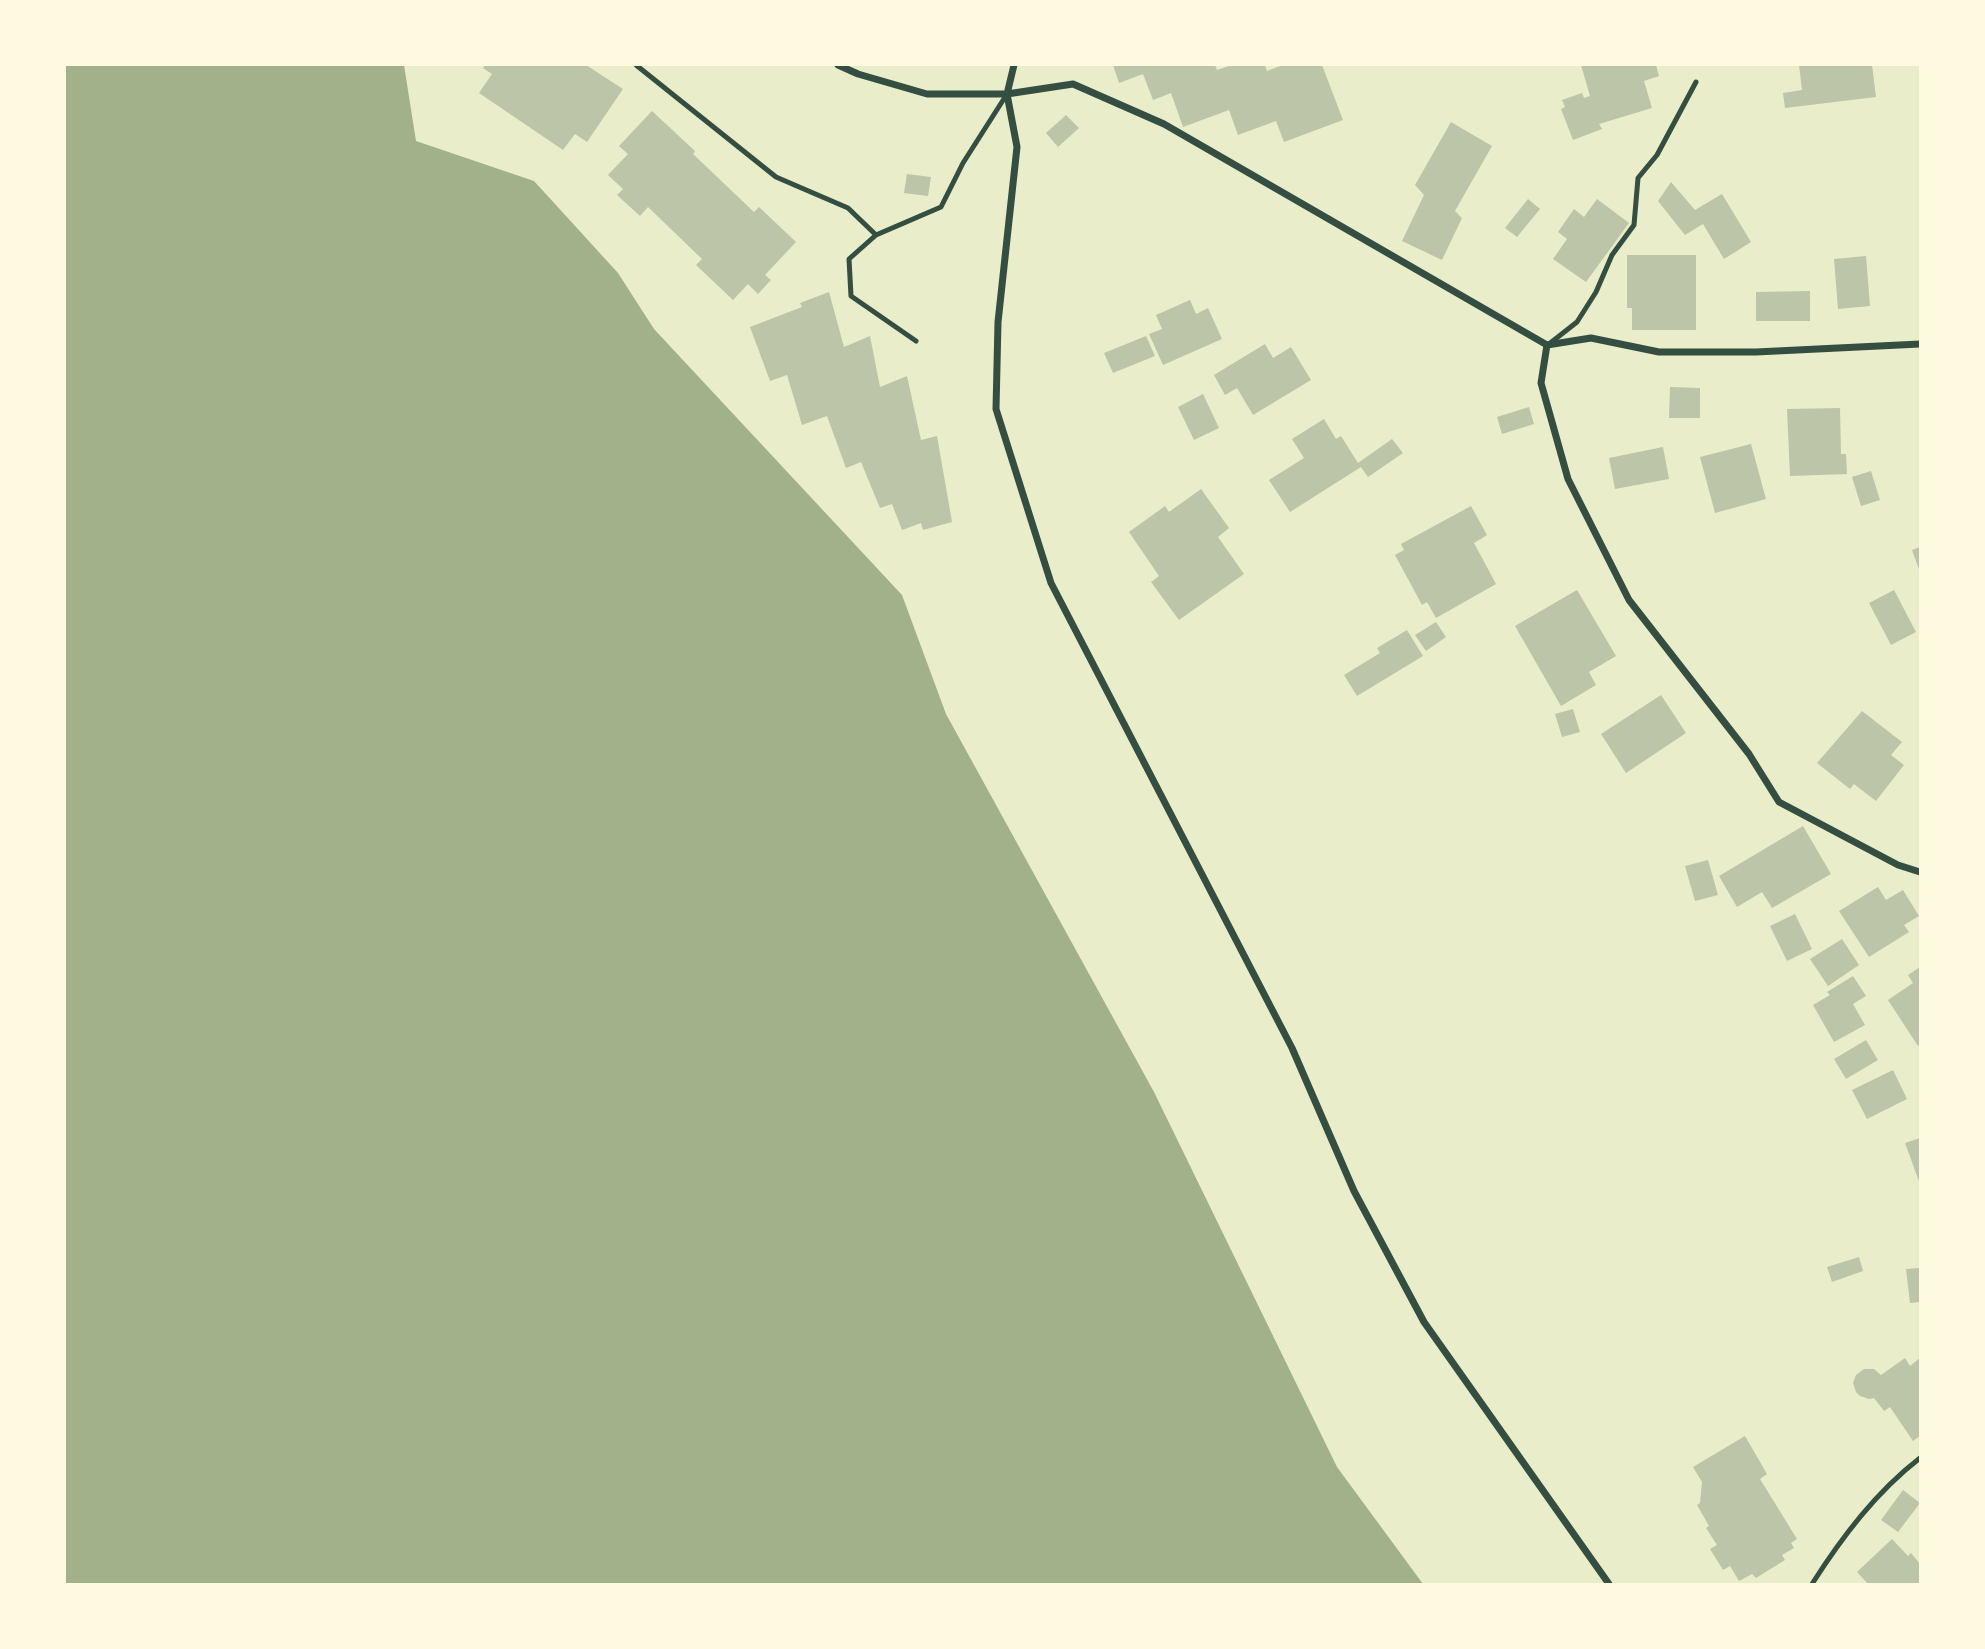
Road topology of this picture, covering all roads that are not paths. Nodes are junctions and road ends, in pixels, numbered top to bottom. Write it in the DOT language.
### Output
graph roads {
  1 [pos="636,65"];
  2 [pos="838,65"];
  3 [pos="1014,65"];
  4 [pos="1696,82"];
  5 [pos="1007,94"];
  6 [pos="876,235"];
  7 [pos="916,341"];
  8 [pos="1920,344"];
  9 [pos="1547,345"];
  10 [pos="1920,872"];
  11 [pos="1920,1458"];
  12 [pos="1609,1584"];
  13 [pos="1812,1584"];
  1 -- 6 [label="lane"];
  2 -- 5 [label="street"];
  3 -- 5 [label="street"];
  4 -- 9 [label="lane"];
  5 -- 6 [label="lane"];
  5 -- 9 [label="street"];
  5 -- 12 [label="street"];
  6 -- 7 [label="lane"];
  8 -- 9 [label="street"];
  9 -- 10 [label="street"];
  11 -- 13 [label="lane"];
}
